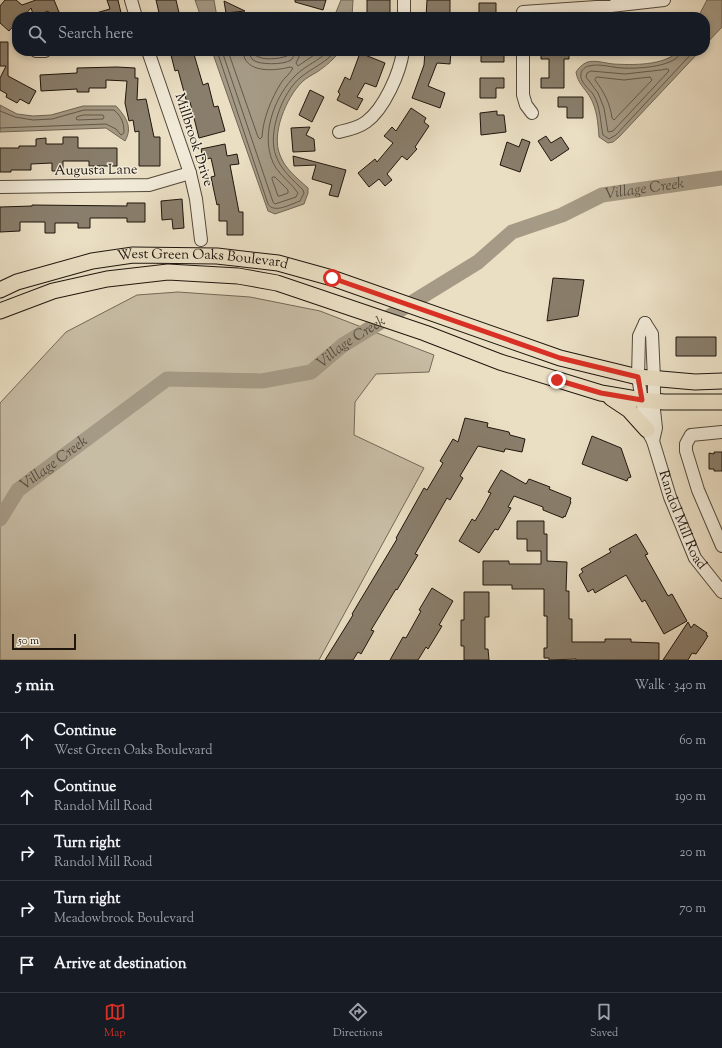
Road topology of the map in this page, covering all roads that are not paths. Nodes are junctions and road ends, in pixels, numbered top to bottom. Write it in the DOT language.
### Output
graph roads {
  1 [pos="131,0"];
  2 [pos="404,0"];
  3 [pos="522,0"];
  4 [pos="664,0"];
  5 [pos="135,12"];
  6 [pos="404,12"];
  7 [pos="523,12"];
  8 [pos="552,12"];
  9 [pos="150,56"];
  10 [pos="402,56"];
  11 [pos="523,56"];
  12 [pos="532,113"];
  13 [pos="339,132"];
  14 [pos="190,173"];
  15 [pos="0,187"];
  16 [pos="201,240"];
  17 [pos="0,290"];
  18 [pos="0,311"];
  19 [pos="638,377"];
  20 [pos="654,379"];
  21 [pos="722,381"];
  22 [pos="601,393"];
  23 [pos="648,401"];
  24 [pos="722,402"];
  25 [pos="722,432"];
  26 [pos="650,435"];
  27 [pos="722,546"];
  28 [pos="721,590"];
  1 -- 5 [label="street"];
  2 -- 6 [label="street"];
  3 -- 7 [label="street"];
  4 -- 8 [label="street"];
  9 -- 14 [label="street, Millbrook Drive"];
  10 -- 13 [label="street"];
  11 -- 12 [label="street"];
  14 -- 15 [label="street, Augusta Lane"];
  14 -- 16 [label="street, Millbrook Drive"];
  17 -- 19 [label="main road, West Green Oaks Boulevard"];
  18 -- 22 [label="main road"];
  19 -- 20 [label="main road"];
  19 -- 20 [label="street, Randol Mill Road"];
  19 -- 23 [label="street, Randol Mill Road"];
  20 -- 21 [label="main road"];
  20 -- 23 [label="street, Randol Mill Road"];
  22 -- 23 [label="main road"];
  22 -- 26 [label="main road"];
  23 -- 24 [label="main road"];
  23 -- 26 [label="street, Randol Mill Road"];
  25 -- 27 [label="street"];
  26 -- 28 [label="street, Randol Mill Road"];
}
